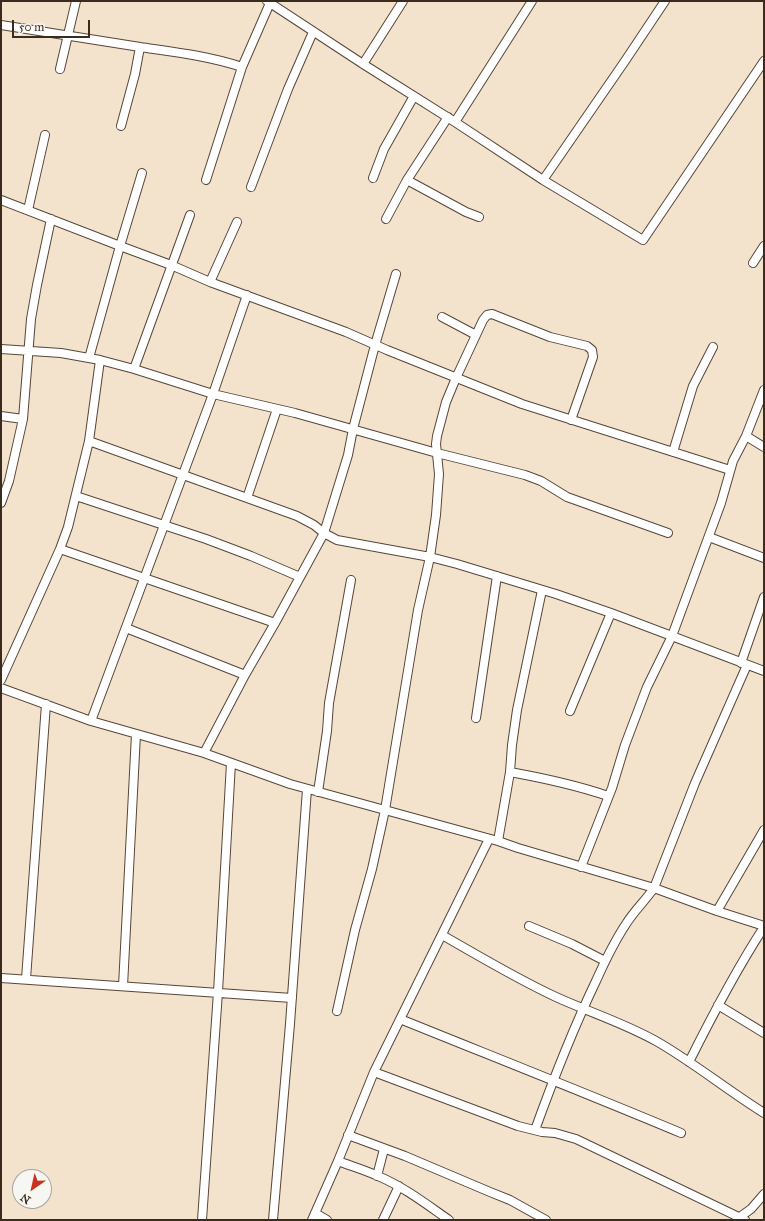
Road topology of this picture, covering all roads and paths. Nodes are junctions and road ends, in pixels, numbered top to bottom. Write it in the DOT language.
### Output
graph roads {
  1 [pos="76,1"];
  2 [pos="403,1"];
  3 [pos="532,1"];
  4 [pos="665,1"];
  5 [pos="267,2"];
  6 [pos="1,25"];
  7 [pos="313,32"];
  8 [pos="68,36"];
  9 [pos="140,47"];
  10 [pos="764,61"];
  11 [pos="363,64"];
  12 [pos="242,67"];
  13 [pos="60,69"];
  14 [pos="414,96"];
  15 [pos="452,120"];
  16 [pos="121,126"];
  17 [pos="45,135"];
  18 [pos="142,173"];
  19 [pos="373,178"];
  20 [pos="206,180"];
  21 [pos="407,180"];
  22 [pos="543,180"];
  23 [pos="251,187"];
  24 [pos="1,200"];
  25 [pos="28,210"];
  26 [pos="190,215"];
  27 [pos="479,217"];
  28 [pos="50,219"];
  29 [pos="386,219"];
  30 [pos="237,222"];
  31 [pos="120,246"];
  32 [pos="764,246"];
  33 [pos="753,263"];
  34 [pos="171,265"];
  35 [pos="396,274"];
  36 [pos="210,282"];
  37 [pos="247,295"];
  38 [pos="442,317"];
  39 [pos="476,335"];
  40 [pos="375,345"];
  41 [pos="713,347"];
  42 [pos="1,349"];
  43 [pos="29,351"];
  44 [pos="89,358"];
  45 [pos="100,360"];
  46 [pos="134,369"];
  47 [pos="456,378"];
  48 [pos="764,390"];
  49 [pos="214,394"];
  50 [pos="277,409"];
  51 [pos="1,416"];
  52 [pos="23,419"];
  53 [pos="571,420"];
  54 [pos="353,429"];
  55 [pos="746,436"];
  56 [pos="89,441"];
  57 [pos="764,447"];
  58 [pos="674,452"];
  59 [pos="437,453"];
  60 [pos="730,470"];
  61 [pos="183,474"];
  62 [pos="76,496"];
  63 [pos="248,498"];
  64 [pos="1,503"];
  65 [pos="164,525"];
  66 [pos="324,533"];
  67 [pos="668,533"];
  68 [pos="709,537"];
  69 [pos="60,549"];
  70 [pos="430,557"];
  71 [pos="764,558"];
  72 [pos="497,576"];
  73 [pos="144,577"];
  74 [pos="300,577"];
  75 [pos="351,580"];
  76 [pos="542,590"];
  77 [pos="764,598"];
  78 [pos="611,613"];
  79 [pos="275,623"];
  80 [pos="126,628"];
  81 [pos="672,636"];
  82 [pos="744,664"];
  83 [pos="764,671"];
  84 [pos="245,675"];
  85 [pos="1,680"];
  86 [pos="1,688"];
  87 [pos="46,704"];
  88 [pos="570,711"];
  89 [pos="476,718"];
  90 [pos="91,721"];
  91 [pos="136,734"];
  92 [pos="204,753"];
  93 [pos="231,764"];
  94 [pos="510,772"];
  95 [pos="307,789"];
  96 [pos="318,792"];
  97 [pos="608,796"];
  98 [pos="385,810"];
  99 [pos="764,830"];
  100 [pos="489,839"];
  101 [pos="498,841"];
  102 [pos="581,867"];
  103 [pos="654,888"];
  104 [pos="717,911"];
  105 [pos="529,926"];
  106 [pos="764,927"];
  107 [pos="442,935"];
  108 [pos="606,961"];
  109 [pos="1,978"];
  110 [pos="26,979"];
  111 [pos="123,986"];
  112 [pos="218,992"];
  113 [pos="292,998"];
  114 [pos="718,1005"];
  115 [pos="583,1008"];
  116 [pos="337,1011"];
  117 [pos="400,1019"];
  118 [pos="764,1034"];
  119 [pos="689,1062"];
  120 [pos="374,1072"];
  121 [pos="553,1082"];
  122 [pos="764,1113"];
  123 [pos="535,1130"];
  124 [pos="681,1133"];
  125 [pos="348,1135"];
  126 [pos="384,1149"];
  127 [pos="338,1161"];
  128 [pos="378,1176"];
  129 [pos="399,1186"];
  130 [pos="764,1194"];
  131 [pos="313,1216"];
  132 [pos="740,1219"];
  133 [pos="202,1220"];
  134 [pos="273,1220"];
  135 [pos="327,1220"];
  136 [pos="383,1220"];
  137 [pos="448,1220"];
  138 [pos="546,1220"];
  1 -- 8 [label="street"];
  2 -- 11 [label="street"];
  3 -- 15 [label="street"];
  4 -- 22 [label="street"];
  5 -- 7 [label="street"];
  5 -- 12 [label="street"];
  6 -- 8 [label="street"];
  7 -- 11 [label="street"];
  7 -- 23 [label="street"];
  8 -- 9 [label="street"];
  8 -- 13 [label="street"];
  9 -- 12 [label="street"];
  9 -- 16 [label="street"];
  10 -- 22 [label="street"];
  11 -- 14 [label="street"];
  12 -- 20 [label="street"];
  14 -- 15 [label="street"];
  14 -- 19 [label="street"];
  15 -- 21 [label="street"];
  15 -- 22 [label="street"];
  17 -- 25 [label="street"];
  18 -- 31 [label="street"];
  21 -- 27 [label="street"];
  21 -- 29 [label="street"];
  24 -- 25 [label="street"];
  25 -- 28 [label="street"];
  26 -- 34 [label="street"];
  28 -- 31 [label="street"];
  28 -- 43 [label="street"];
  30 -- 36 [label="street"];
  31 -- 34 [label="street"];
  31 -- 44 [label="street"];
  32 -- 33 [label="street"];
  34 -- 36 [label="street"];
  34 -- 46 [label="street"];
  35 -- 40 [label="street"];
  36 -- 37 [label="street"];
  37 -- 40 [label="street"];
  37 -- 49 [label="street"];
  38 -- 39 [label="street"];
  39 -- 47 [label="street"];
  39 -- 53 [label="street"];
  40 -- 47 [label="street"];
  40 -- 54 [label="street"];
  41 -- 58 [label="street"];
  42 -- 43 [label="street"];
  43 -- 44 [label="street"];
  43 -- 52 [label="street"];
  44 -- 45 [label="street"];
  45 -- 46 [label="street"];
  45 -- 56 [label="street"];
  46 -- 49 [label="street"];
  47 -- 53 [label="street"];
  47 -- 59 [label="street"];
  48 -- 55 [label="street"];
  49 -- 50 [label="street"];
  49 -- 61 [label="street"];
  50 -- 54 [label="street"];
  50 -- 63 [label="street"];
  51 -- 52 [label="street"];
  52 -- 64 [label="street"];
  53 -- 58 [label="street"];
  54 -- 59 [label="street"];
  54 -- 66 [label="street"];
  55 -- 57 [label="street"];
  55 -- 60 [label="street"];
  56 -- 61 [label="street"];
  56 -- 62 [label="street"];
  58 -- 60 [label="street"];
  59 -- 67 [label="street"];
  59 -- 70 [label="street"];
  60 -- 68 [label="street"];
  61 -- 63 [label="street"];
  61 -- 65 [label="street"];
  62 -- 65 [label="street"];
  62 -- 69 [label="street"];
  63 -- 66 [label="street"];
  65 -- 73 [label="street"];
  65 -- 74 [label="street"];
  66 -- 70 [label="street"];
  66 -- 74 [label="street"];
  68 -- 71 [label="street"];
  68 -- 81 [label="street"];
  69 -- 73 [label="street"];
  69 -- 85 [label="street"];
  70 -- 72 [label="street"];
  70 -- 98 [label="street"];
  72 -- 76 [label="street"];
  72 -- 89 [label="street"];
  73 -- 79 [label="street"];
  73 -- 80 [label="street"];
  74 -- 79 [label="street"];
  75 -- 96 [label="street"];
  76 -- 78 [label="street"];
  76 -- 94 [label="street"];
  77 -- 82 [label="street"];
  78 -- 81 [label="street"];
  78 -- 88 [label="street"];
  79 -- 84 [label="street"];
  80 -- 84 [label="street"];
  80 -- 90 [label="street"];
  81 -- 82 [label="street"];
  81 -- 97 [label="street"];
  82 -- 83 [label="street"];
  82 -- 103 [label="street"];
  84 -- 92 [label="street"];
  86 -- 87 [label="street"];
  87 -- 90 [label="street"];
  87 -- 110 [label="street"];
  90 -- 91 [label="street"];
  91 -- 92 [label="street"];
  91 -- 111 [label="street"];
  92 -- 93 [label="street"];
  93 -- 95 [label="street"];
  93 -- 112 [label="street"];
  94 -- 97 [label="street"];
  94 -- 101 [label="street"];
  95 -- 96 [label="street"];
  95 -- 113 [label="street"];
  96 -- 98 [label="street"];
  97 -- 102 [label="street"];
  98 -- 100 [label="street"];
  98 -- 116 [label="street"];
  99 -- 104 [label="street"];
  100 -- 101 [label="street"];
  100 -- 107 [label="street"];
  101 -- 102 [label="street"];
  102 -- 103 [label="street"];
  103 -- 104 [label="street"];
  103 -- 108 [label="street"];
  104 -- 106 [label="street"];
  105 -- 108 [label="street"];
  106 -- 114 [label="street"];
  107 -- 115 [label="street"];
  107 -- 117 [label="street"];
  108 -- 115 [label="street"];
  109 -- 110 [label="street"];
  110 -- 111 [label="street"];
  111 -- 112 [label="street"];
  112 -- 113 [label="street"];
  112 -- 133 [label="street"];
  113 -- 134 [label="street"];
  114 -- 118 [label="street"];
  114 -- 119 [label="street"];
  115 -- 119 [label="street"];
  115 -- 121 [label="street"];
  117 -- 120 [label="street"];
  117 -- 121 [label="street"];
  119 -- 122 [label="street"];
  120 -- 123 [label="street"];
  120 -- 125 [label="street"];
  121 -- 123 [label="street"];
  121 -- 124 [label="street"];
  123 -- 132 [label="street"];
  125 -- 126 [label="street"];
  125 -- 127 [label="street"];
  126 -- 128 [label="street"];
  126 -- 138 [label="street"];
  127 -- 128 [label="street"];
  127 -- 131 [label="street"];
  128 -- 129 [label="street"];
  129 -- 136 [label="street"];
  129 -- 137 [label="street"];
  130 -- 132 [label="street"];
  131 -- 135 [label="street"];
}
